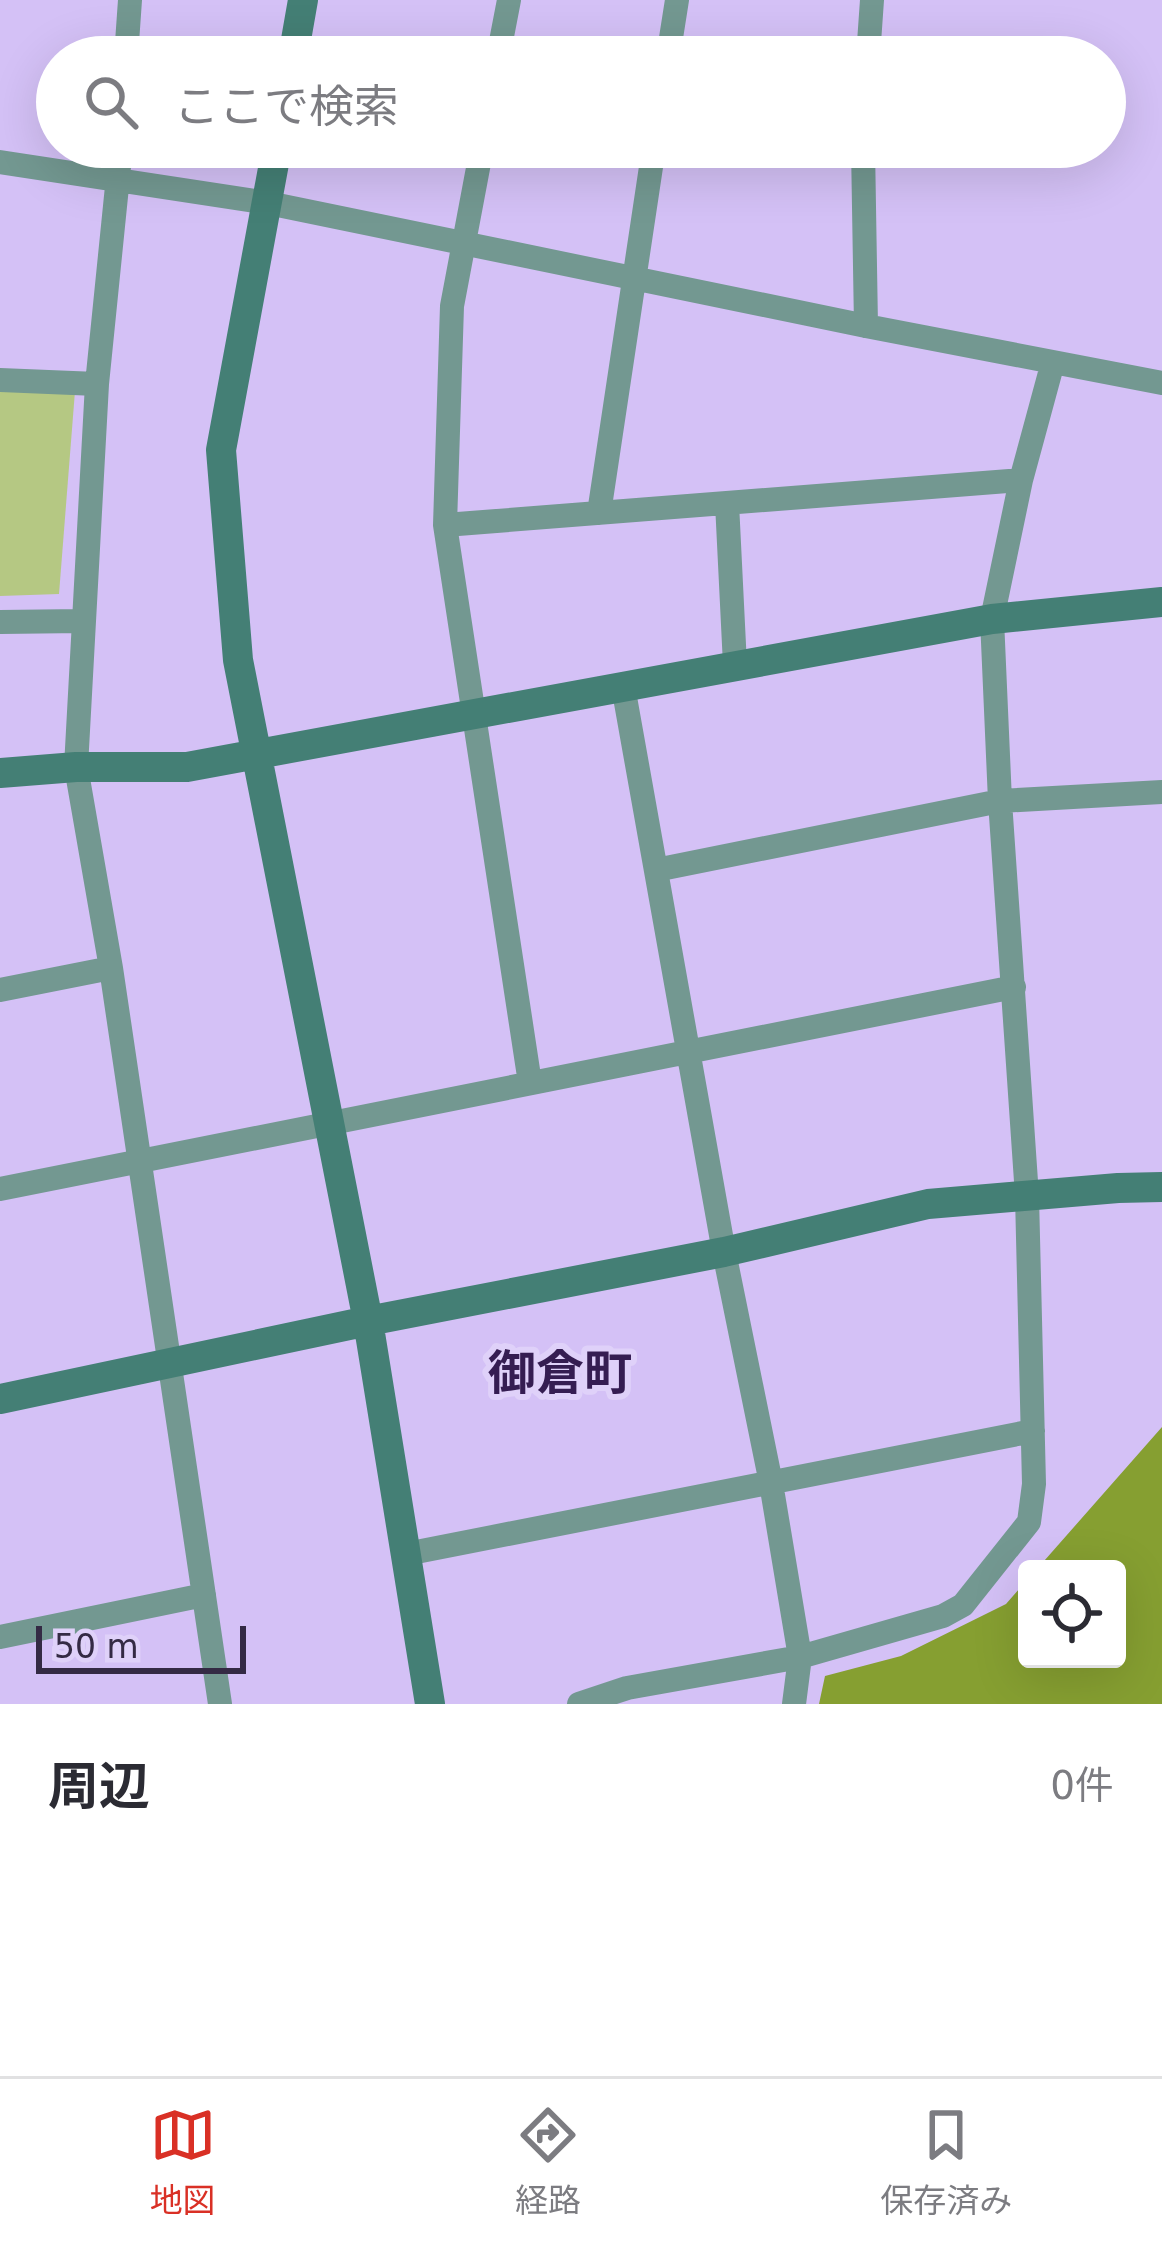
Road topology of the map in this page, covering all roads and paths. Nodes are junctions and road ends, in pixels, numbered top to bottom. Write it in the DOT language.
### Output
graph roads {
  1 [pos="130,0"];
  2 [pos="302,0"];
  3 [pos="509,0"];
  4 [pos="677,0"];
  5 [pos="872,0"];
  6 [pos="128,36"];
  7 [pos="296,36"];
  8 [pos="503,36"];
  9 [pos="671,36"];
  10 [pos="869,36"];
  11 [pos="0,162"];
  12 [pos="36,167"];
  13 [pos="40,168"];
  14 [pos="120,168"];
  15 [pos="274,168"];
  16 [pos="478,168"];
  17 [pos="651,168"];
  18 [pos="863,168"];
  19 [pos="119,180"];
  20 [pos="268,203"];
  21 [pos="465,243"];
  22 [pos="634,278"];
  23 [pos="866,326"];
  24 [pos="1053,362"];
  25 [pos="0,380"];
  26 [pos="1162,383"];
  27 [pos="97,385"];
  28 [pos="1021,481"];
  29 [pos="727,503"];
  30 [pos="599,513"];
  31 [pos="445,525"];
  32 [pos="1162,602"];
  33 [pos="992,619"];
  34 [pos="82,621"];
  35 [pos="0,622"];
  36 [pos="735,665"];
  37 [pos="623,686"];
  38 [pos="472,715"];
  39 [pos="256,756"];
  40 [pos="76,767"];
  41 [pos="0,773"];
  42 [pos="1162,792"];
  43 [pos="1000,801"];
  44 [pos="656,870"];
  45 [pos="111,968"];
  46 [pos="1014,987"];
  47 [pos="0,990"];
  48 [pos="688,1051"];
  49 [pos="530,1083"];
  50 [pos="329,1124"];
  51 [pos="139,1161"];
  52 [pos="1162,1187"];
  53 [pos="0,1189"];
  54 [pos="1027,1196"];
  55 [pos="724,1252"];
  56 [pos="368,1321"];
  57 [pos="169,1364"];
  58 [pos="0,1400"];
  59 [pos="1034,1431"];
  60 [pos="771,1483"];
  61 [pos="406,1554"];
  62 [pos="204,1595"];
  63 [pos="0,1637"];
  64 [pos="800,1657"];
  65 [pos="220,1704"];
  66 [pos="430,1704"];
  67 [pos="579,1704"];
  68 [pos="794,1704"];
  1 -- 6 [label="street"];
  2 -- 7 [label="street"];
  3 -- 8 [label="street"];
  4 -- 9 [label="street"];
  5 -- 10 [label="street"];
  11 -- 12 [label="street"];
  13 -- 19 [label="street"];
  14 -- 19 [label="street"];
  15 -- 20 [label="street"];
  16 -- 21 [label="street"];
  17 -- 22 [label="street"];
  18 -- 23 [label="street"];
  19 -- 20 [label="street"];
  19 -- 27 [label="street"];
  20 -- 21 [label="street"];
  20 -- 39 [label="street"];
  21 -- 22 [label="street"];
  21 -- 31 [label="street"];
  22 -- 23 [label="street"];
  22 -- 30 [label="street"];
  23 -- 24 [label="street"];
  24 -- 26 [label="street"];
  24 -- 28 [label="street"];
  25 -- 27 [label="street"];
  27 -- 34 [label="street"];
  28 -- 29 [label="street"];
  28 -- 33 [label="street"];
  29 -- 30 [label="street"];
  29 -- 36 [label="street"];
  30 -- 31 [label="street"];
  31 -- 38 [label="street"];
  32 -- 33 [label="street"];
  33 -- 36 [label="street"];
  33 -- 43 [label="street"];
  34 -- 35 [label="street"];
  34 -- 40 [label="street"];
  36 -- 37 [label="street"];
  37 -- 38 [label="street"];
  37 -- 44 [label="street"];
  38 -- 39 [label="street"];
  38 -- 49 [label="street"];
  39 -- 40 [label="street"];
  39 -- 50 [label="street"];
  40 -- 41 [label="street"];
  40 -- 45 [label="street"];
  42 -- 43 [label="street"];
  43 -- 44 [label="street"];
  43 -- 46 [label="street"];
  44 -- 48 [label="street"];
  45 -- 47 [label="street"];
  45 -- 51 [label="street"];
  46 -- 48 [label="street"];
  46 -- 54 [label="street"];
  48 -- 49 [label="street"];
  48 -- 55 [label="street"];
  49 -- 50 [label="street"];
  50 -- 51 [label="street"];
  50 -- 56 [label="street"];
  51 -- 53 [label="street"];
  51 -- 57 [label="street"];
  52 -- 54 [label="street"];
  54 -- 55 [label="street"];
  54 -- 59 [label="street"];
  55 -- 56 [label="street"];
  55 -- 60 [label="street"];
  56 -- 57 [label="street"];
  56 -- 61 [label="street"];
  57 -- 58 [label="street"];
  57 -- 62 [label="street"];
  59 -- 60 [label="street"];
  59 -- 64 [label="street"];
  60 -- 61 [label="street"];
  60 -- 64 [label="street"];
  61 -- 66 [label="street"];
  62 -- 63 [label="street"];
  62 -- 65 [label="street"];
  64 -- 67 [label="street"];
  64 -- 68 [label="street"];
}
